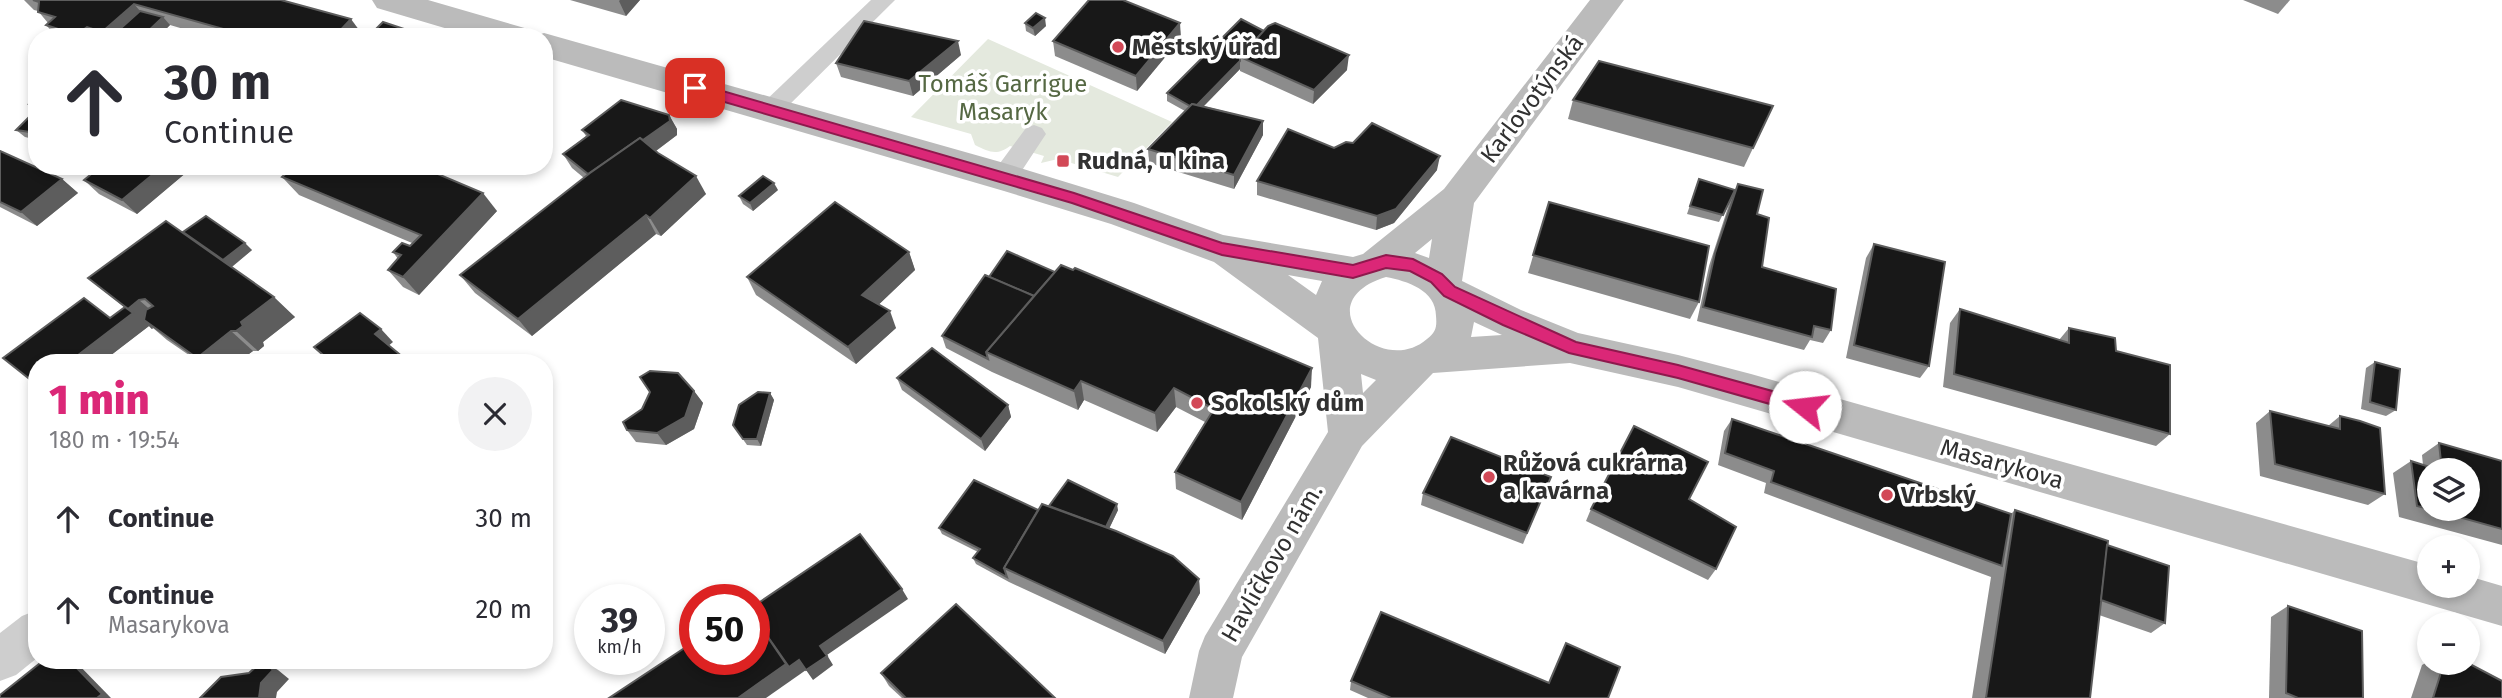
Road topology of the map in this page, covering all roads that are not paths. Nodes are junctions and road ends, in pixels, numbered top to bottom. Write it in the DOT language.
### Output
graph roads {
  1 [pos="884,0"];
  2 [pos="1608,0"];
  3 [pos="395,1"];
  4 [pos="486,28"];
  5 [pos="553,48"];
  6 [pos="770,110"];
  7 [pos="1034,134"];
  8 [pos="1004,177"];
  9 [pos="1457,199"];
  10 [pos="1222,249"];
  11 [pos="1365,267"];
  12 [pos="1446,288"];
  13 [pos="1335,332"];
  14 [pos="1574,348"];
  15 [pos="1428,359"];
  16 [pos="1348,434"];
  17 [pos="2417,582"];
  18 [pos="2474,598"];
  19 [pos="2502,606"];
  20 [pos="28,638"];
  21 [pos="0,660"];
  22 [pos="1212,698"];
  1 -- 6 [label="lane"];
  2 -- 9 [label="main road, Karlovotýnská"];
  3 -- 4 [label="main road"];
  5 -- 6 [label="main road"];
  6 -- 8 [label="main road"];
  7 -- 8 [label="lane"];
  8 -- 10 [label="main road"];
  9 -- 11 [label="main road"];
  9 -- 12 [label="main road"];
  10 -- 11 [label="main road"];
  10 -- 13 [label="main road"];
  11 -- 12 [label="main road"];
  11 -- 13 [label="main road"];
  12 -- 14 [label="main road"];
  12 -- 15 [label="main road"];
  13 -- 15 [label="main road"];
  13 -- 16 [label="main road"];
  14 -- 15 [label="main road"];
  14 -- 17 [label="main road, Masarykova"];
  15 -- 16 [label="main road, Havlíčkovo nám."];
  16 -- 22 [label="main road, Havlíčkovo nám."];
  18 -- 19 [label="main road, Masarykova"];
  20 -- 21 [label="street"];
}
